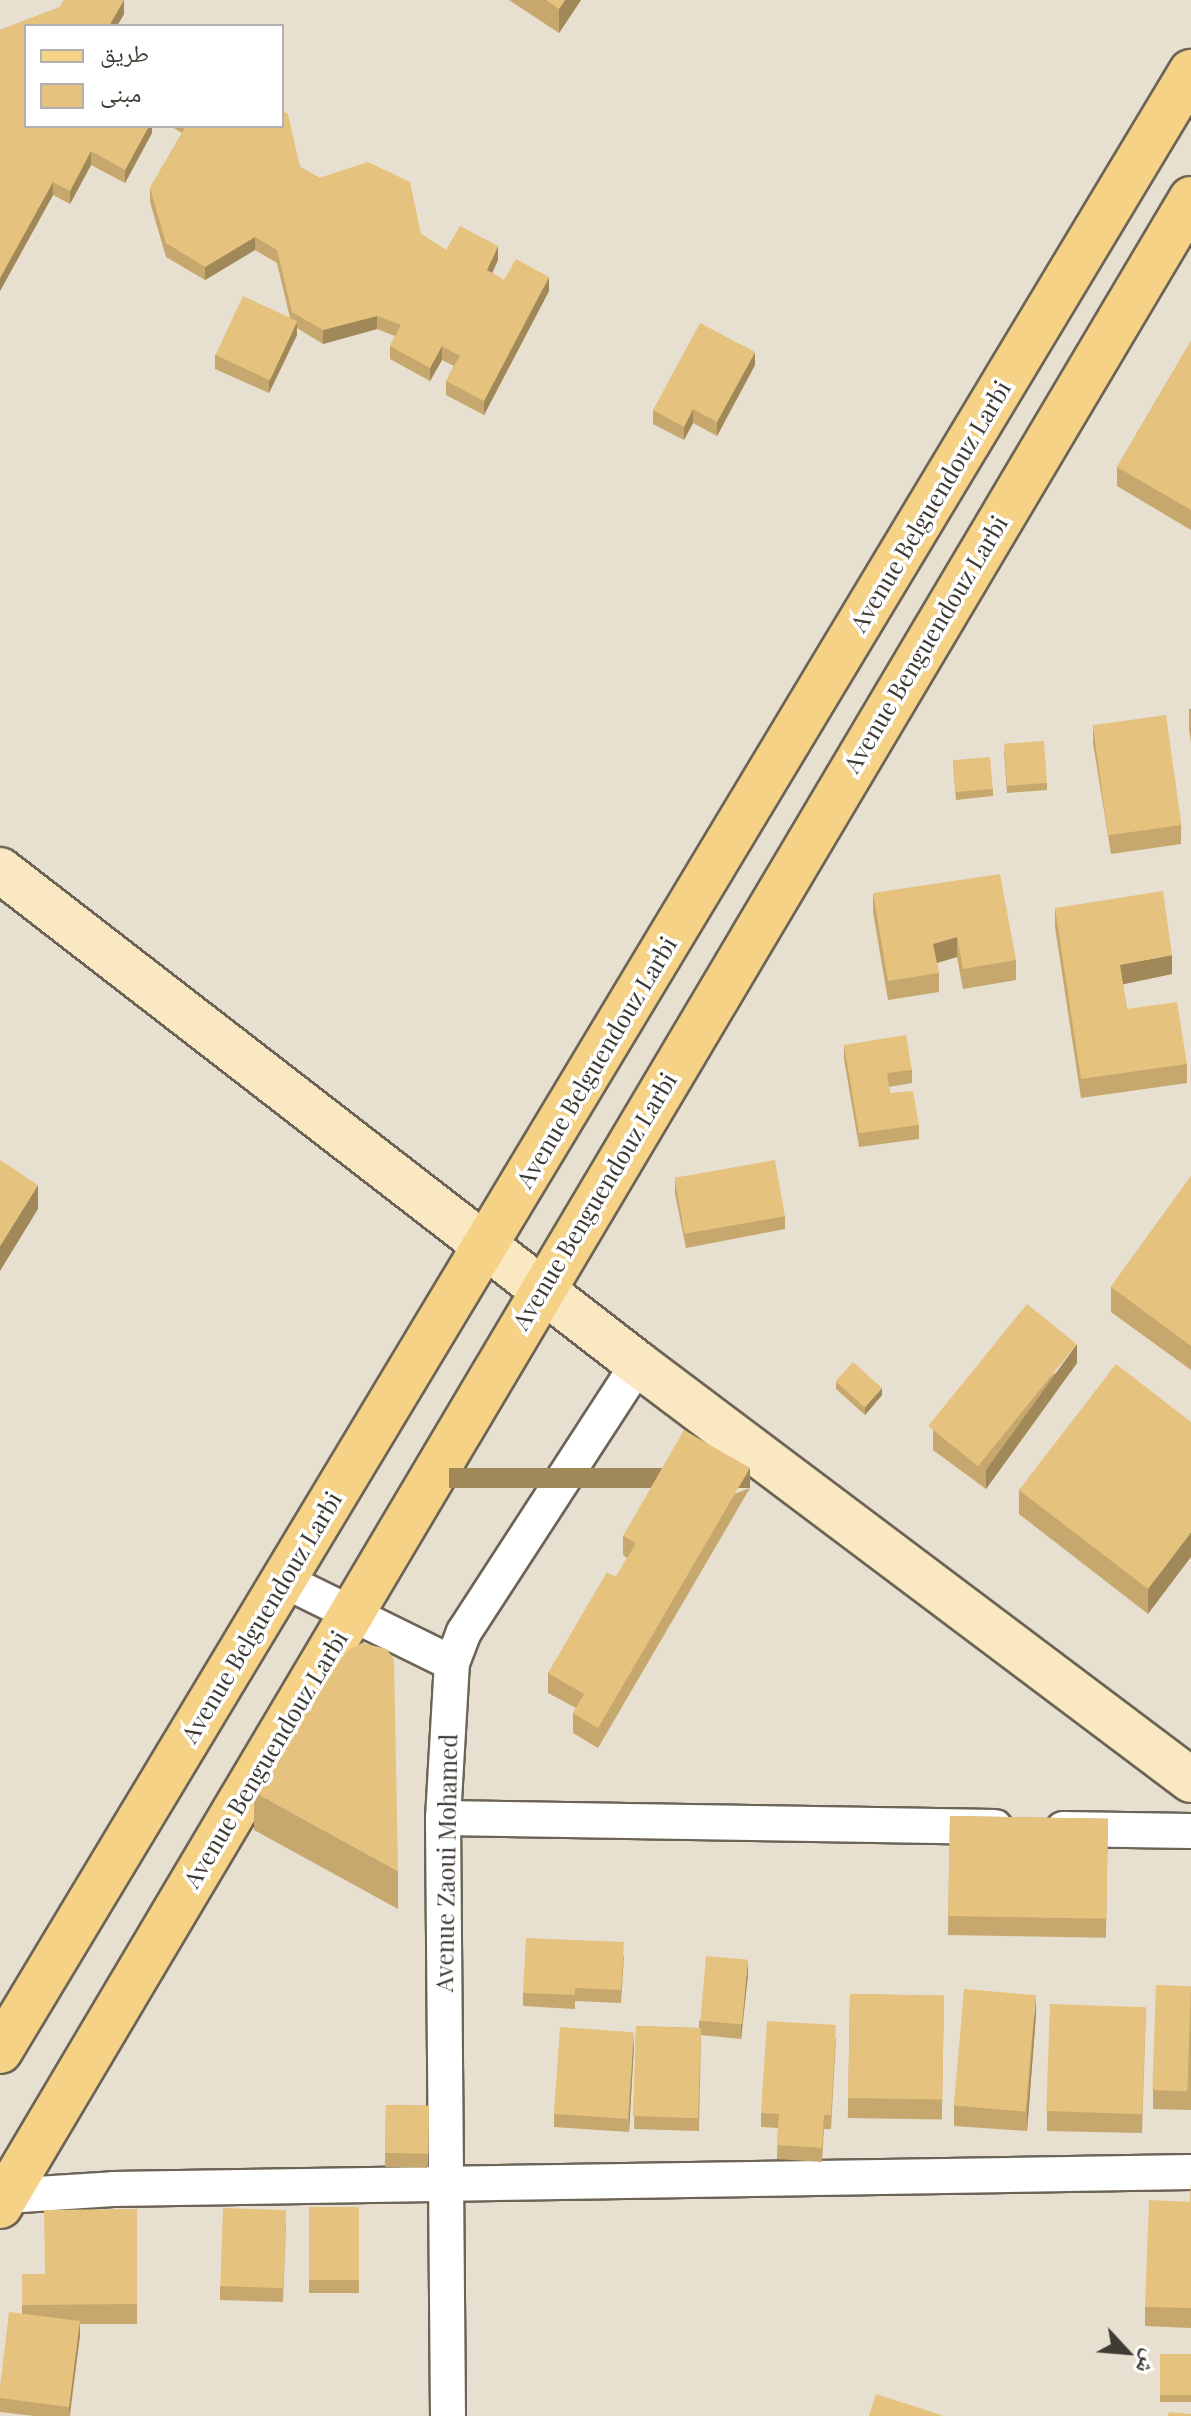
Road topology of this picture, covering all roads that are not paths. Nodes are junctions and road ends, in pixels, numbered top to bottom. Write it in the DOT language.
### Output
graph roads {
  1 [pos="1191,72"];
  2 [pos="1191,199"];
  3 [pos="0,870"];
  4 [pos="485,1245"];
  5 [pos="541,1290"];
  6 [pos="638,1364"];
  7 [pos="283,1580"];
  8 [pos="350,1615"];
  9 [pos="452,1663"];
  10 [pos="1191,1780"];
  11 [pos="443,1818"];
  12 [pos="1191,1831"];
  13 [pos="0,2051"];
  14 [pos="1191,2172"];
  15 [pos="444,2186"];
  16 [pos="3,2201"];
  17 [pos="448,2416"];
  1 -- 4 [label="main road, Avenue Belguendouz Larbi"];
  2 -- 5 [label="main road, Avenue Benguendouz Larbi"];
  3 -- 4 [label="main road"];
  4 -- 5 [label="main road"];
  4 -- 7 [label="main road, Avenue Belguendouz Larbi"];
  5 -- 6 [label="main road"];
  5 -- 8 [label="main road, Avenue Benguendouz Larbi"];
  6 -- 9 [label="street, Avenue Zaoui Mohamed"];
  6 -- 10 [label="main road"];
  7 -- 8 [label="street"];
  7 -- 13 [label="main road, Avenue Belguendouz Larbi"];
  8 -- 9 [label="street"];
  8 -- 16 [label="main road, Avenue Benguendouz Larbi"];
  9 -- 11 [label="street, Avenue Zaoui Mohamed"];
  11 -- 12 [label="street"];
  11 -- 15 [label="street, Avenue Zaoui Mohamed"];
  14 -- 15 [label="street"];
  15 -- 16 [label="street"];
  15 -- 17 [label="street, Avenue Zaoui Mohamed"];
}
